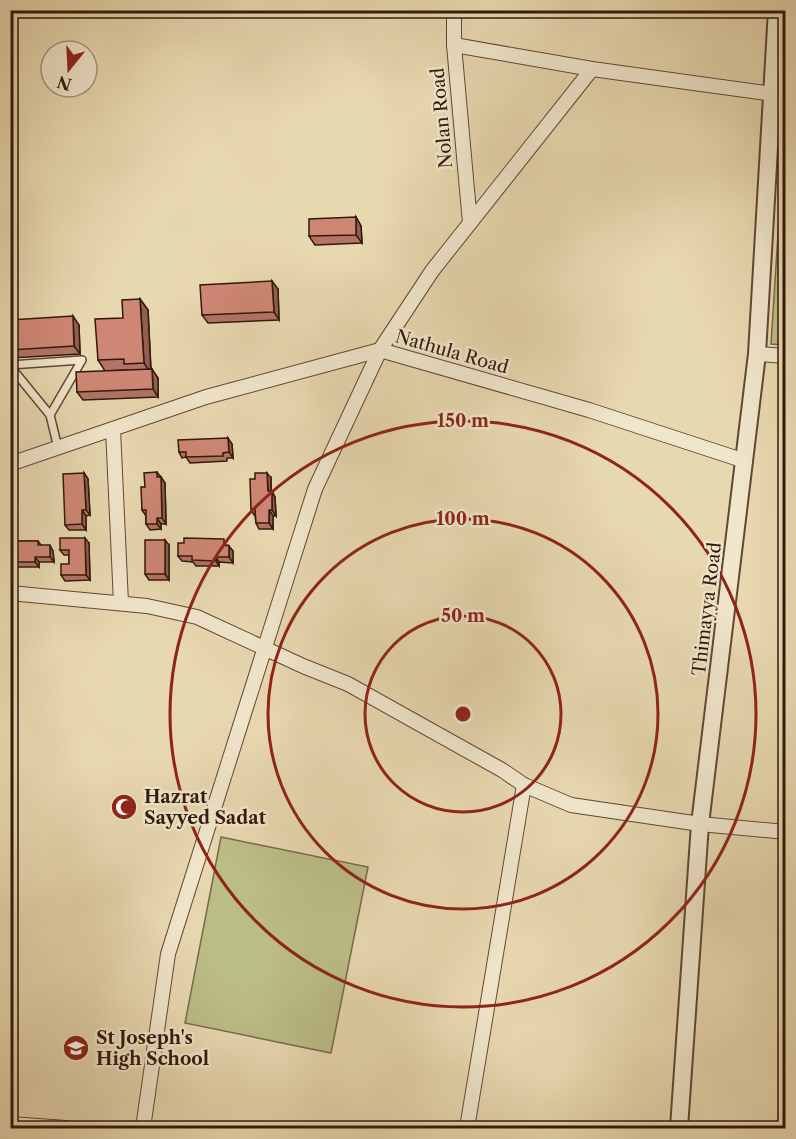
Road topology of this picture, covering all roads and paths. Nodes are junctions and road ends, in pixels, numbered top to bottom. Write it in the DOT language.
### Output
graph roads {
  1 [pos="454,10"];
  2 [pos="777,10"];
  3 [pos="454,45"];
  4 [pos="592,69"];
  5 [pos="773,94"];
  6 [pos="470,223"];
  7 [pos="380,350"];
  8 [pos="757,354"];
  9 [pos="786,356"];
  10 [pos="10,366"];
  11 [pos="50,415"];
  12 [pos="113,429"];
  13 [pos="58,448"];
  14 [pos="745,462"];
  15 [pos="10,464"];
  16 [pos="10,593"];
  17 [pos="121,603"];
  18 [pos="266,648"];
  19 [pos="524,785"];
  20 [pos="700,824"];
  21 [pos="786,832"];
  22 [pos="10,1124"];
  23 [pos="66,1128"];
  24 [pos="143,1128"];
  25 [pos="467,1128"];
  26 [pos="679,1128"];
  1 -- 3 [label="street, Nolan Road"];
  2 -- 5 [label="street, Thimayya Road"];
  3 -- 4 [label="street"];
  3 -- 6 [label="street, Nolan Road"];
  4 -- 5 [label="street"];
  4 -- 6 [label="street"];
  5 -- 8 [label="street, Thimayya Road"];
  6 -- 7 [label="street"];
  7 -- 12 [label="street, Nathula Road"];
  7 -- 14 [label="street, Nathula Road"];
  7 -- 18 [label="street"];
  8 -- 9 [label="street"];
  8 -- 14 [label="street, Thimayya Road"];
  10 -- 11 [label="lane"];
  10 -- 11 [label="lane"];
  11 -- 13 [label="lane"];
  12 -- 13 [label="street, Nathula Road"];
  12 -- 17 [label="street"];
  13 -- 15 [label="street, Nathula Road"];
  14 -- 20 [label="street, Thimayya Road"];
  16 -- 17 [label="street"];
  17 -- 18 [label="street"];
  18 -- 19 [label="street"];
  18 -- 24 [label="street"];
  19 -- 20 [label="street"];
  19 -- 25 [label="street"];
  20 -- 21 [label="street"];
  20 -- 26 [label="street, Thimayya Road"];
  22 -- 23 [label="street"];
}
